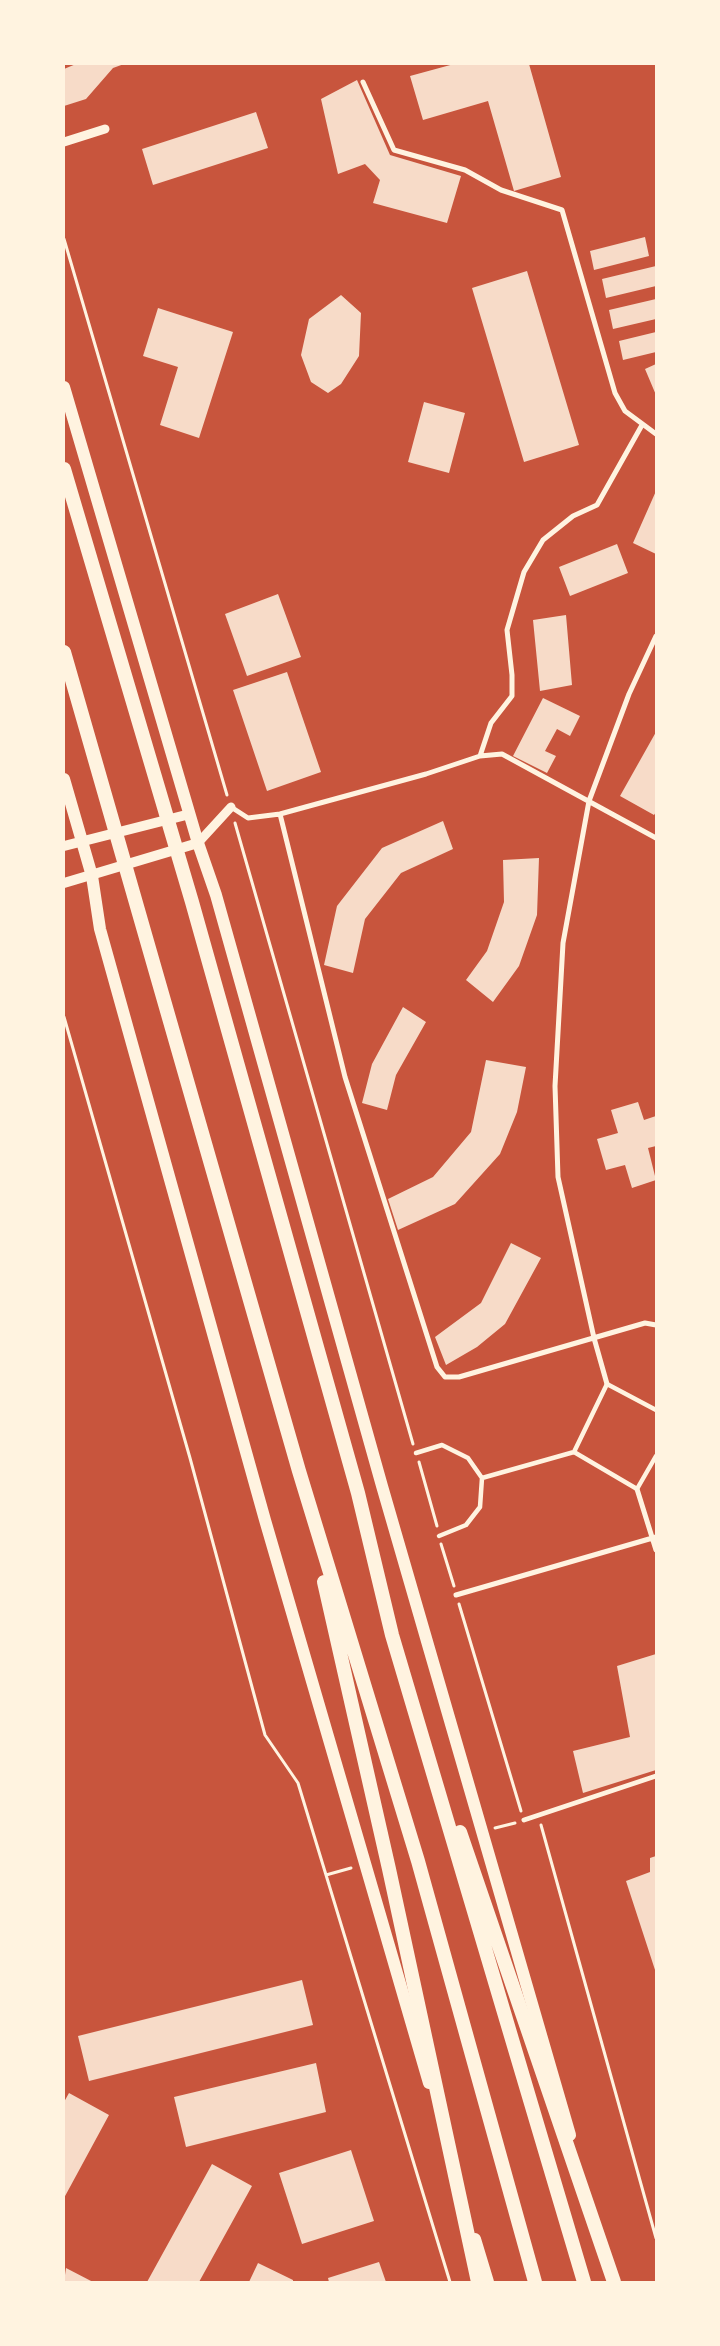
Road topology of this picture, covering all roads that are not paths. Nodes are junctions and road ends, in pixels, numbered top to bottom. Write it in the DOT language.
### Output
graph roads {
  1 [pos="363,82"];
  2 [pos="105,129"];
  3 [pos="64,142"];
  4 [pos="64,387"];
  5 [pos="642,426"];
  6 [pos="656,434"];
  7 [pos="64,469"];
  8 [pos="656,636"];
  9 [pos="64,652"];
  10 [pos="480,756"];
  11 [pos="64,779"];
  12 [pos="589,801"];
  13 [pos="231,807"];
  14 [pos="190,814"];
  15 [pos="280,814"];
  16 [pos="656,838"];
  17 [pos="82,841"];
  18 [pos="198,844"];
  19 [pos="64,846"];
  20 [pos="92,876"];
  21 [pos="64,883"];
  22 [pos="656,1325"];
  23 [pos="594,1338"];
  24 [pos="607,1384"];
  25 [pos="655,1408"];
  26 [pos="574,1452"];
  27 [pos="416,1453"];
  28 [pos="656,1456"];
  29 [pos="299,1471"];
  30 [pos="482,1478"];
  31 [pos="637,1490"];
  32 [pos="439,1536"];
  33 [pos="654,1538"];
  34 [pos="656,1550"];
  35 [pos="456,1595"];
  36 [pos="392,1634"];
  37 [pos="656,1776"];
  38 [pos="524,1820"];
  39 [pos="478,2282"];
  40 [pos="488,2282"];
  41 [pos="535,2282"];
  42 [pos="584,2282"];
  43 [pos="613,2282"];
  1 -- 5 [label="street"];
  2 -- 3 [label="street"];
  4 -- 14 [label="main road"];
  5 -- 6 [label="street"];
  5 -- 10 [label="street"];
  7 -- 36 [label="highway"];
  8 -- 12 [label="street"];
  9 -- 29 [label="highway"];
  10 -- 12 [label="street"];
  10 -- 15 [label="street"];
  11 -- 17 [label="main road"];
  12 -- 16 [label="street"];
  12 -- 23 [label="street"];
  13 -- 15 [label="street"];
  13 -- 18 [label="street"];
  14 -- 17 [label="main road"];
  14 -- 18 [label="main road"];
  15 -- 23 [label="street"];
  17 -- 19 [label="main road"];
  17 -- 20 [label="main road"];
  18 -- 20 [label="main road"];
  18 -- 43 [label="main road"];
  20 -- 21 [label="main road"];
  20 -- 40 [label="main road"];
  22 -- 23 [label="street"];
  23 -- 24 [label="street"];
  24 -- 25 [label="street"];
  24 -- 26 [label="street"];
  26 -- 30 [label="street"];
  26 -- 31 [label="street"];
  27 -- 30 [label="street"];
  28 -- 31 [label="street"];
  29 -- 39 [label="highway"];
  29 -- 41 [label="highway"];
  30 -- 32 [label="street"];
  31 -- 33 [label="street"];
  33 -- 34 [label="street"];
  33 -- 35 [label="street"];
  36 -- 42 [label="highway"];
  36 -- 43 [label="highway"];
  37 -- 38 [label="street"];
}
